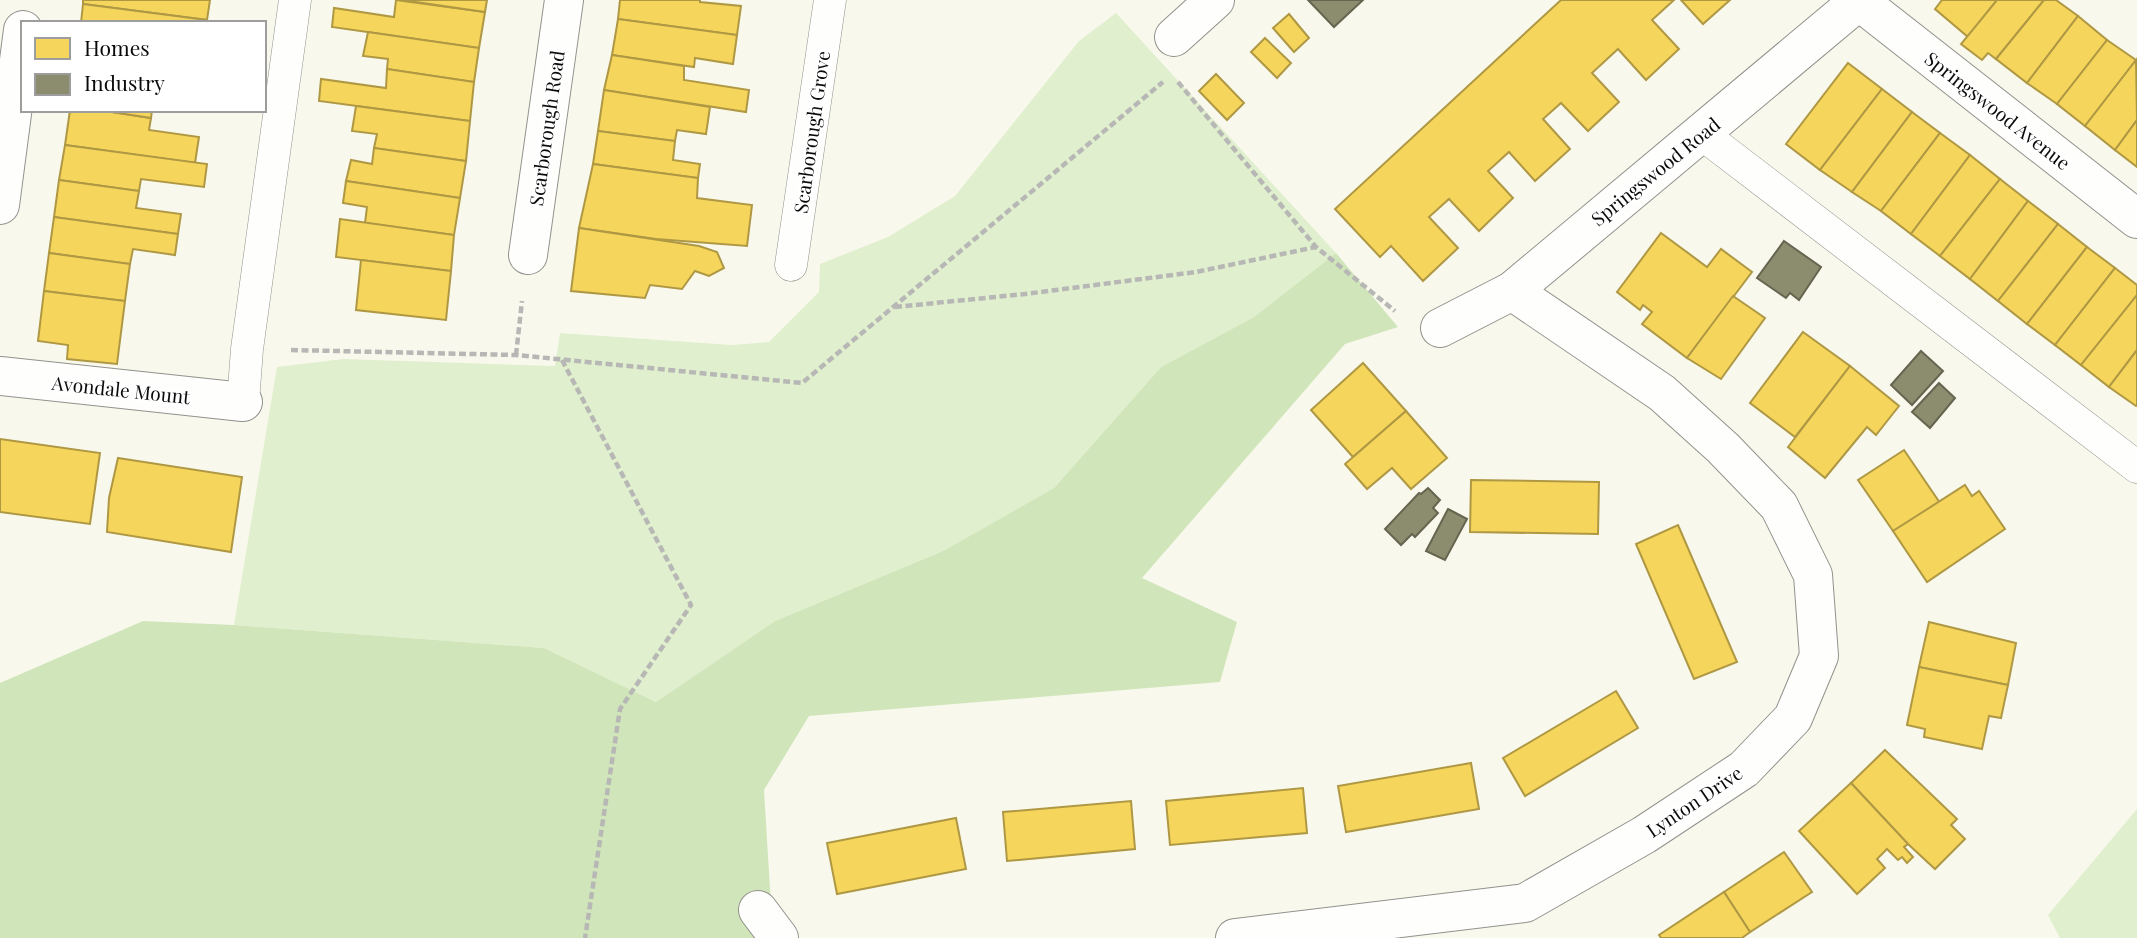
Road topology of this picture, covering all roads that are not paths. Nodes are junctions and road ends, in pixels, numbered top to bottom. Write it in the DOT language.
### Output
graph roads {
  1 [pos="27,0"];
  2 [pos="295,0"];
  3 [pos="564,0"];
  4 [pos="830,0"];
  5 [pos="1214,0"];
  6 [pos="1859,0"];
  7 [pos="24,21"];
  8 [pos="1174,37"];
  9 [pos="21,45"];
  10 [pos="1702,134"];
  11 [pos="0,205"];
  12 [pos="2137,219"];
  13 [pos="527,255"];
  14 [pos="791,265"];
  15 [pos="1512,291"];
  16 [pos="1440,328"];
  17 [pos="0,376"];
  18 [pos="243,402"];
  19 [pos="2137,467"];
  20 [pos="1235,938"];
  1 -- 7 [label="street"];
  2 -- 18 [label="lane"];
  3 -- 13 [label="street, Scarborough Road"];
  4 -- 14 [label="lane, Scarborough Grove"];
  5 -- 8 [label="street"];
  6 -- 10 [label="street, Springswood Road"];
  6 -- 12 [label="street, Springswood Avenue"];
  9 -- 11 [label="street"];
  10 -- 15 [label="street, Springswood Road"];
  10 -- 19 [label="lane"];
  15 -- 16 [label="street, Springswood Road"];
  15 -- 20 [label="street, Lynton Drive"];
  17 -- 18 [label="street, Avondale Mount"];
}
